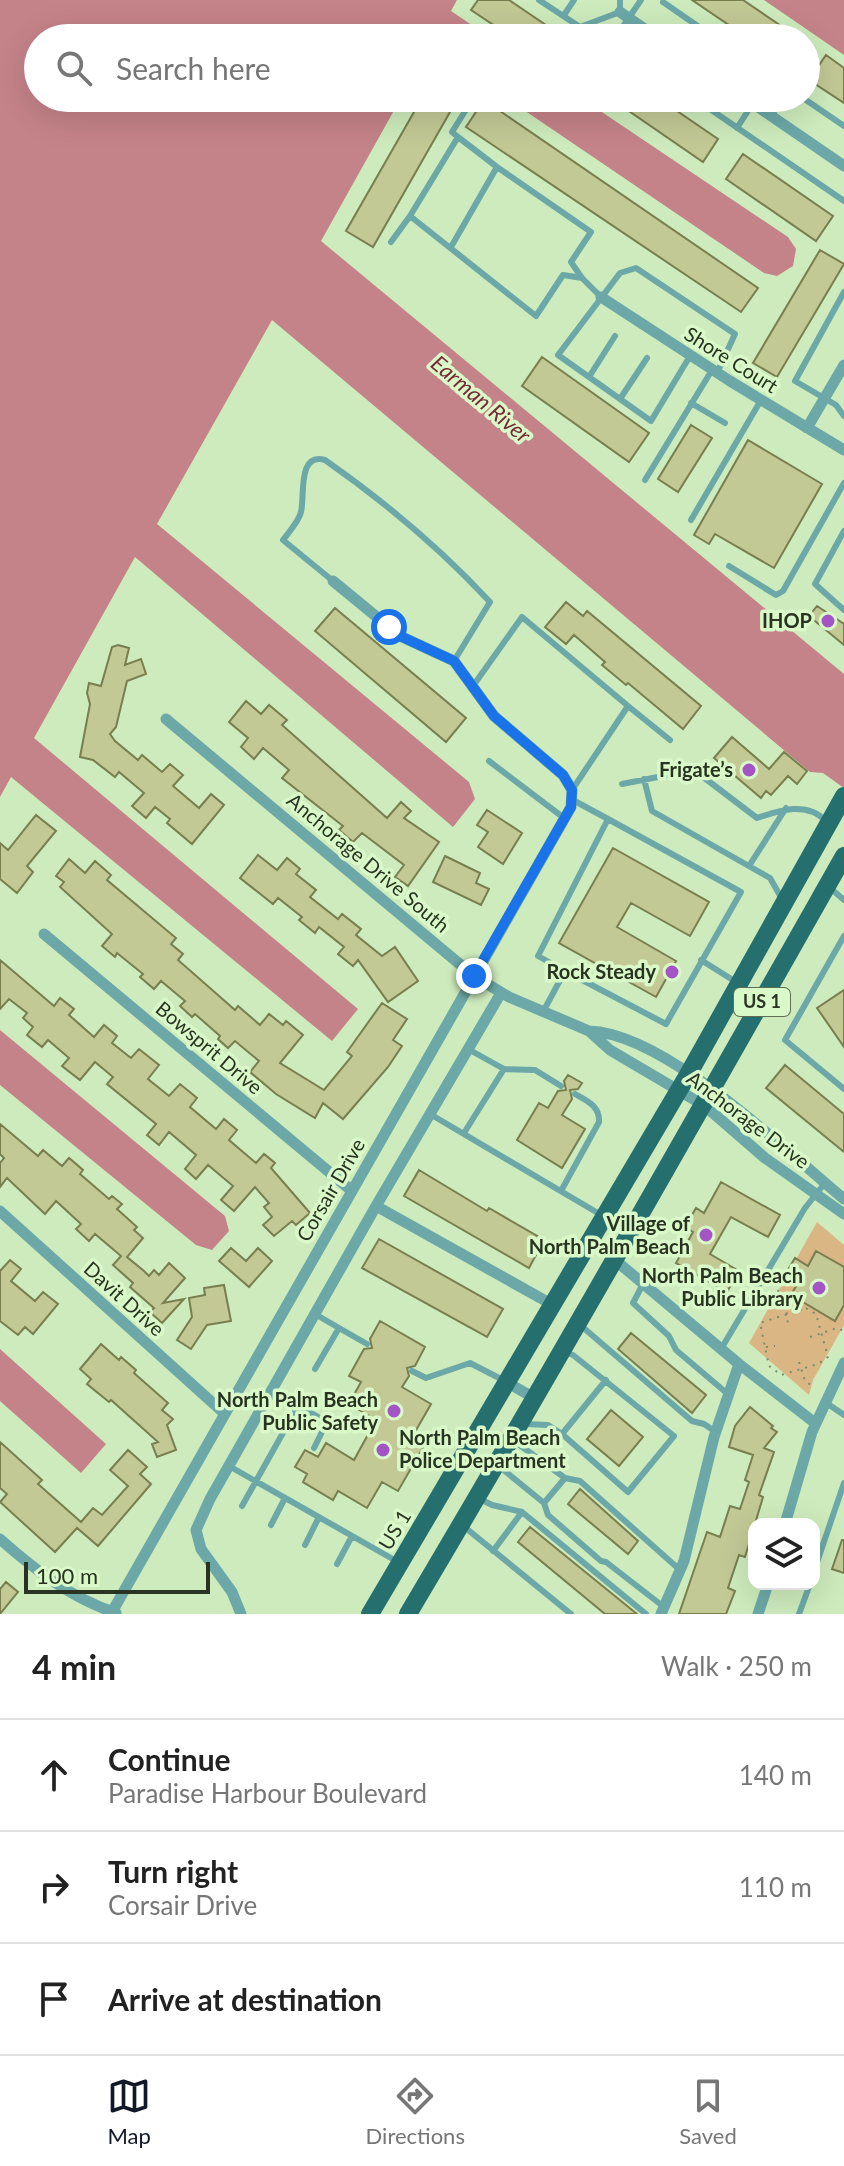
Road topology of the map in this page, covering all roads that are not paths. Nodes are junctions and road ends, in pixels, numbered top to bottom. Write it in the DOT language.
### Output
graph roads {
  1 [pos="539,0"];
  2 [pos="574,0"];
  3 [pos="641,0"];
  4 [pos="663,2"];
  5 [pos="623,10"];
  6 [pos="564,15"];
  7 [pos="576,24"];
  8 [pos="588,24"];
  9 [pos="640,24"];
  10 [pos="695,24"];
  11 [pos="820,110"];
  12 [pos="465,112"];
  13 [pos="714,112"];
  14 [pos="744,112"];
  15 [pos="765,112"];
  16 [pos="774,112"];
  17 [pos="771,116"];
  18 [pos="844,126"];
  19 [pos="737,128"];
  20 [pos="458,137"];
  21 [pos="844,166"];
  22 [pos="497,167"];
  23 [pos="844,201"];
  24 [pos="410,216"];
  25 [pos="391,242"];
  26 [pos="451,247"];
  27 [pos="582,278"];
  28 [pos="844,292"];
  29 [pos="601,297"];
  30 [pos="615,336"];
  31 [pos="690,356"];
  32 [pos="647,358"];
  33 [pos="844,365"];
  34 [pos="715,371"];
  35 [pos="589,377"];
  36 [pos="620,399"];
  37 [pos="824,399"];
  38 [pos="761,400"];
  39 [pos="691,403"];
  40 [pos="844,416"];
  41 [pos="725,423"];
  42 [pos="807,428"];
  43 [pos="844,450"];
  44 [pos="645,480"];
  45 [pos="844,483"];
  46 [pos="691,520"];
  47 [pos="844,531"];
  48 [pos="729,566"];
  49 [pos="333,581"];
  50 [pos="844,610"];
  51 [pos="454,661"];
  52 [pos="472,687"];
  53 [pos="628,706"];
  54 [pos="166,719"];
  55 [pos="670,740"];
  56 [pos="489,761"];
  57 [pos="644,779"];
  58 [pos="622,784"];
  59 [pos="571,791"];
  60 [pos="842,799"];
  61 [pos="786,808"];
  62 [pos="564,818"];
  63 [pos="608,819"];
  64 [pos="829,823"];
  65 [pos="844,856"];
  66 [pos="749,866"];
  67 [pos="831,880"];
  68 [pos="844,900"];
  69 [pos="784,902"];
  70 [pos="44,934"];
  71 [pos="844,936"];
  72 [pos="701,960"];
  73 [pos="565,971"];
  74 [pos="474,976"];
  75 [pos="737,983"];
  76 [pos="501,993"];
  77 [pos="544,1010"];
  78 [pos="589,1031"];
  79 [pos="468,1049"];
  80 [pos="504,1069"];
  81 [pos="684,1081"];
  82 [pos="561,1086"];
  83 [pos="844,1089"];
  84 [pos="575,1094"];
  85 [pos="709,1098"];
  86 [pos="430,1114"];
  87 [pos="464,1133"];
  88 [pos="821,1188"];
  89 [pos="352,1191"];
  90 [pos="561,1191"];
  91 [pos="844,1199"];
  92 [pos="376,1206"];
  93 [pos="0,1211"];
  94 [pos="844,1214"];
  95 [pos="604,1217"];
  96 [pos="615,1260"];
  97 [pos="643,1284"];
  98 [pos="553,1305"];
  99 [pos="315,1314"];
  100 [pos="579,1324"];
  101 [pos="339,1328"];
  102 [pos="367,1344"];
  103 [pos="721,1349"];
  104 [pos="563,1352"];
  105 [pos="844,1363"];
  106 [pos="739,1364"];
  107 [pos="315,1369"];
  108 [pos="412,1371"];
  109 [pos="606,1380"];
  110 [pos="508,1383"];
  111 [pos="729,1395"];
  112 [pos="536,1399"];
  113 [pos="825,1402"];
  114 [pos="225,1414"];
  115 [pos="844,1415"];
  116 [pos="815,1423"];
  117 [pos="517,1432"];
  118 [pos="716,1432"];
  119 [pos="562,1434"];
  120 [pos="314,1448"];
  121 [pos="497,1465"];
  122 [pos="229,1466"];
  123 [pos="565,1478"];
  124 [pos="255,1481"];
  125 [pos="844,1483"];
  126 [pos="285,1498"];
  127 [pos="478,1498"];
  128 [pos="544,1503"];
  129 [pos="242,1506"];
  130 [pos="522,1512"];
  131 [pos="319,1517"];
  132 [pos="787,1518"];
  133 [pos="271,1525"];
  134 [pos="461,1525"];
  135 [pos="352,1536"];
  136 [pos="0,1539"];
  137 [pos="305,1545"];
  138 [pos="493,1551"];
  139 [pos="820,1553"];
  140 [pos="337,1564"];
  141 [pos="401,1564"];
  142 [pos="680,1570"];
  143 [pos="766,1590"];
  144 [pos="808,1590"];
  145 [pos="662,1610"];
  146 [pos="115,1613"];
  147 [pos="241,1614"];
  148 [pos="370,1614"];
  149 [pos="408,1614"];
  150 [pos="571,1614"];
  151 [pos="646,1614"];
  152 [pos="758,1614"];
  153 [pos="799,1614"];
  1 -- 6 [label="lane"];
  2 -- 6 [label="lane"];
  3 -- 5 [label="lane"];
  4 -- 10 [label="lane"];
  5 -- 8 [label="lane"];
  5 -- 9 [label="street"];
  6 -- 7 [label="lane"];
  11 -- 18 [label="lane"];
  12 -- 20 [label="lane"];
  13 -- 19 [label="lane"];
  14 -- 19 [label="lane"];
  15 -- 17 [label="street"];
  16 -- 17 [label="lane"];
  17 -- 21 [label="street"];
  19 -- 23 [label="lane"];
  20 -- 22 [label="lane"];
  20 -- 24 [label="lane"];
  22 -- 26 [label="lane"];
  22 -- 27 [label="lane"];
  24 -- 25 [label="lane"];
  24 -- 26 [label="lane"];
  26 -- 27 [label="lane"];
  27 -- 29 [label="lane"];
  28 -- 37 [label="lane"];
  29 -- 31 [label="street, Shore Court"];
  29 -- 34 [label="lane"];
  29 -- 35 [label="lane"];
  30 -- 35 [label="lane"];
  31 -- 34 [label="street, Shore Court"];
  31 -- 36 [label="lane"];
  32 -- 36 [label="lane"];
  33 -- 37 [label="street"];
  34 -- 38 [label="street, Shore Court"];
  34 -- 39 [label="lane"];
  35 -- 36 [label="lane"];
  37 -- 40 [label="lane"];
  37 -- 42 [label="street"];
  38 -- 42 [label="street, Shore Court"];
  38 -- 46 [label="lane"];
  39 -- 41 [label="lane"];
  39 -- 44 [label="lane"];
  42 -- 43 [label="street, Shore Court"];
  45 -- 48 [label="lane"];
  47 -- 50 [label="lane"];
  49 -- 51 [label="street"];
  49 -- 51 [label="lane"];
  51 -- 52 [label="street"];
  52 -- 53 [label="lane"];
  52 -- 59 [label="street"];
  53 -- 55 [label="lane"];
  53 -- 59 [label="lane"];
  54 -- 74 [label="street, Anchorage Drive South"];
  56 -- 62 [label="lane"];
  57 -- 58 [label="lane"];
  57 -- 61 [label="lane"];
  57 -- 66 [label="lane"];
  59 -- 62 [label="street, Corsair Drive"];
  59 -- 63 [label="lane"];
  60 -- 64 [label="main road, US 1 / US 1"];
  61 -- 64 [label="lane"];
  61 -- 66 [label="lane"];
  62 -- 74 [label="street, Corsair Drive"];
  63 -- 72 [label="lane"];
  63 -- 73 [label="lane"];
  64 -- 67 [label="main road"];
  64 -- 69 [label="main road, US 1 / US 1"];
  65 -- 67 [label="main road, US 1"];
  66 -- 69 [label="lane"];
  67 -- 68 [label="lane"];
  67 -- 85 [label="main road, US 1"];
  69 -- 75 [label="main road, US 1 / US 1"];
  70 -- 89 [label="street, Bowsprit Drive"];
  71 -- 83 [label="lane"];
  72 -- 73 [label="lane"];
  72 -- 75 [label="lane"];
  73 -- 77 [label="lane"];
  74 -- 76 [label="street, Anchorage Drive South"];
  74 -- 89 [label="street, Corsair Drive"];
  75 -- 81 [label="main road, US 1 / US 1"];
  76 -- 77 [label="street, Anchorage Drive South"];
  76 -- 79 [label="street"];
  77 -- 78 [label="street, Anchorage Drive South"];
  78 -- 81 [label="street, Anchorage Drive"];
  78 -- 81 [label="street, Anchorage Drive South"];
  79 -- 80 [label="lane"];
  79 -- 86 [label="street"];
  80 -- 82 [label="lane"];
  80 -- 87 [label="lane"];
  81 -- 85 [label="street, Anchorage Drive"];
  81 -- 85 [label="street, Anchorage Drive"];
  81 -- 95 [label="main road, US 1 / US 1"];
  84 -- 90 [label="lane"];
  85 -- 88 [label="street, Anchorage Drive"];
  85 -- 88 [label="street, Anchorage Drive"];
  85 -- 96 [label="main road, US 1"];
  86 -- 87 [label="lane"];
  86 -- 92 [label="street"];
  87 -- 90 [label="lane"];
  88 -- 91 [label="street, Anchorage Drive"];
  88 -- 94 [label="street, Anchorage Drive"];
  88 -- 103 [label="lane"];
  89 -- 114 [label="street, Corsair Drive"];
  90 -- 95 [label="lane"];
  92 -- 98 [label="street"];
  92 -- 99 [label="street"];
  93 -- 114 [label="street, Davit Drive"];
  95 -- 98 [label="main road, US 1 / US 1"];
  96 -- 97 [label="street"];
  96 -- 100 [label="main road, US 1"];
  97 -- 103 [label="street"];
  97 -- 111 [label="lane"];
  98 -- 110 [label="main road, US 1 / US 1"];
  99 -- 101 [label="lane"];
  99 -- 122 [label="street"];
  100 -- 104 [label="main road, US 1"];
  100 -- 118 [label="lane"];
  101 -- 102 [label="lane"];
  101 -- 107 [label="lane"];
  103 -- 106 [label="street"];
  104 -- 109 [label="lane"];
  104 -- 112 [label="main road, US 1"];
  105 -- 113 [label="street"];
  106 -- 111 [label="street"];
  106 -- 116 [label="street"];
  108 -- 110 [label="lane"];
  109 -- 119 [label="lane"];
  109 -- 119 [label="lane"];
  110 -- 112 [label="street"];
  110 -- 141 [label="main road, US 1 / US 1"];
  111 -- 118 [label="street"];
  112 -- 117 [label="main road, US 1"];
  113 -- 115 [label="lane"];
  113 -- 116 [label="street"];
  114 -- 146 [label="street, Corsair Drive"];
  116 -- 132 [label="street"];
  117 -- 119 [label="lane"];
  117 -- 121 [label="main road, US 1"];
  117 -- 123 [label="lane"];
  118 -- 142 [label="street"];
  120 -- 124 [label="lane"];
  121 -- 127 [label="main road, US 1"];
  121 -- 128 [label="lane"];
  122 -- 124 [label="lane"];
  122 -- 147 [label="street"];
  123 -- 128 [label="lane"];
  123 -- 142 [label="lane"];
  124 -- 126 [label="lane"];
  124 -- 129 [label="lane"];
  125 -- 139 [label="lane"];
  126 -- 131 [label="lane"];
  126 -- 133 [label="lane"];
  127 -- 130 [label="lane"];
  127 -- 134 [label="main road, US 1"];
  128 -- 145 [label="lane"];
  130 -- 138 [label="lane"];
  130 -- 151 [label="lane"];
  131 -- 135 [label="lane"];
  131 -- 137 [label="lane"];
  134 -- 138 [label="lane"];
  134 -- 149 [label="main road, US 1"];
  135 -- 140 [label="lane"];
  135 -- 141 [label="lane"];
  136 -- 146 [label="street"];
  138 -- 150 [label="lane"];
  141 -- 148 [label="main road, US 1 / US 1"];
  142 -- 145 [label="street"];
  143 -- 152 [label="street"];
  144 -- 153 [label="lane"];
}
